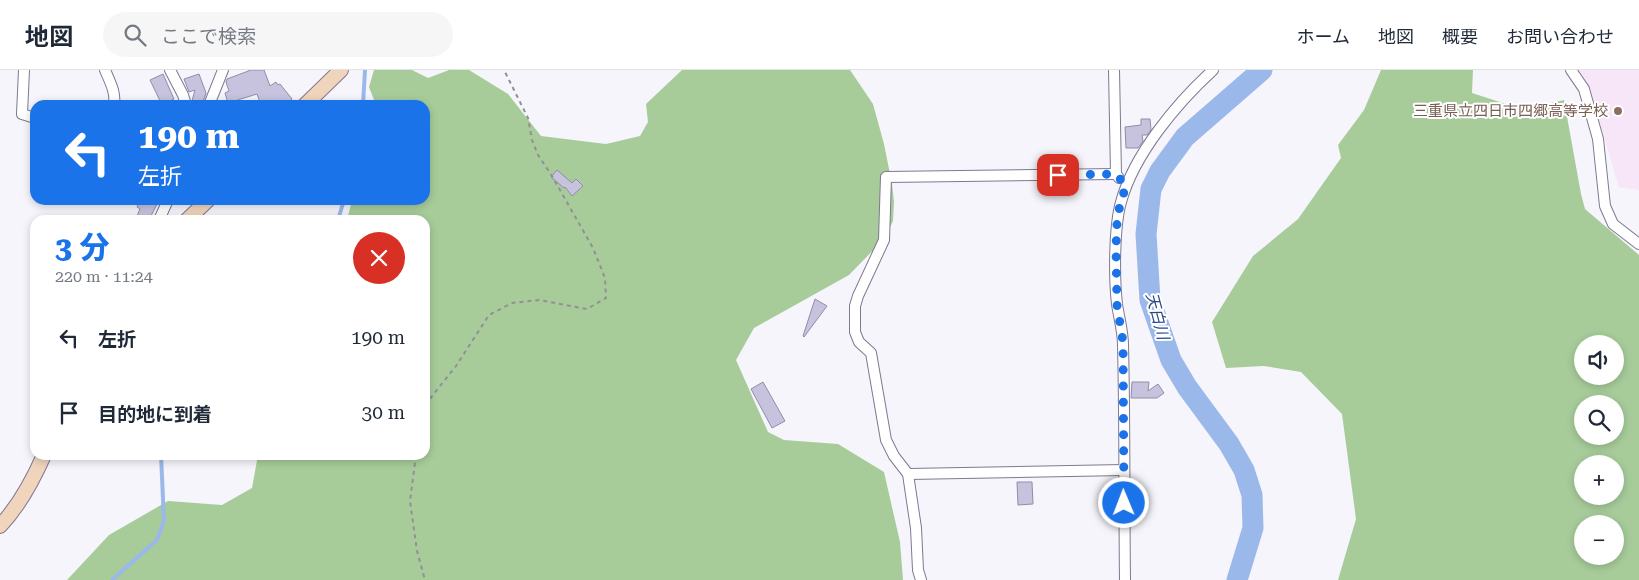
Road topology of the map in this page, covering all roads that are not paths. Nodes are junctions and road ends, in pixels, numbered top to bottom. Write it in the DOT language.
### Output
graph roads {
  1 [pos="24,70"];
  2 [pos="105,70"];
  3 [pos="170,70"];
  4 [pos="223,70"];
  5 [pos="341,70"];
  6 [pos="1114,70"];
  7 [pos="1213,70"];
  8 [pos="1572,70"];
  9 [pos="114,100"];
  10 [pos="184,100"];
  11 [pos="211,100"];
  12 [pos="310,100"];
  13 [pos="30,116"];
  14 [pos="1116,174"];
  15 [pos="1126,186"];
  16 [pos="203,205"];
  17 [pos="192,215"];
  18 [pos="1639,244"];
  19 [pos="42,460"];
  20 [pos="1124,470"];
  21 [pos="908,474"];
  22 [pos="0,526"];
  23 [pos="921,580"];
  24 [pos="1125,580"];
  1 -- 13 [label="street"];
  2 -- 9 [label="street"];
  3 -- 10 [label="street"];
  4 -- 11 [label="street"];
  5 -- 12 [label="main road"];
  6 -- 14 [label="street"];
  7 -- 15 [label="street"];
  8 -- 18 [label="street"];
  14 -- 15 [label="street"];
  14 -- 21 [label="street"];
  15 -- 20 [label="street"];
  16 -- 17 [label="main road"];
  19 -- 22 [label="main road"];
  20 -- 21 [label="street"];
  20 -- 24 [label="street"];
  21 -- 23 [label="street"];
}
